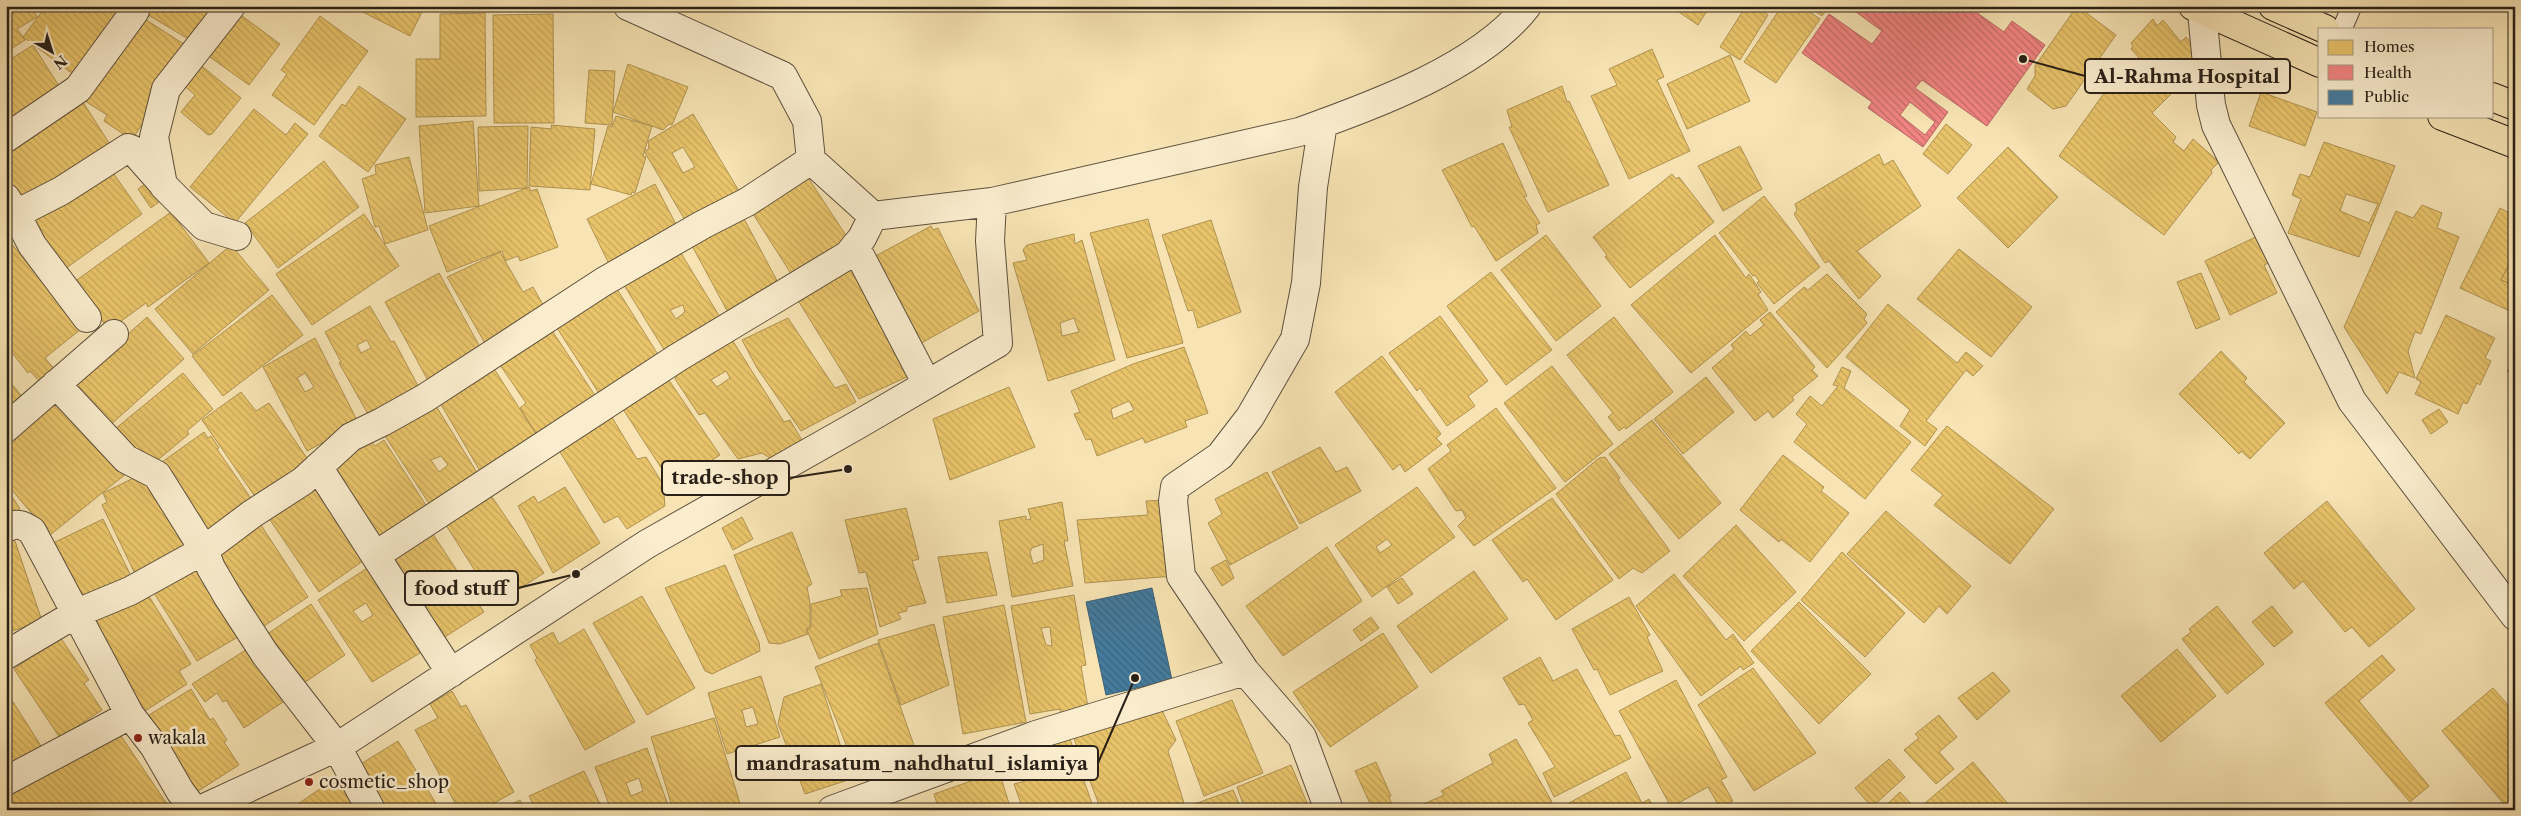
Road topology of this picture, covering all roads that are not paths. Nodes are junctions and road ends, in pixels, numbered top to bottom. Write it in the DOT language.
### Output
graph roads {
  1 [pos="231,6"];
  2 [pos="628,6"];
  3 [pos="1526,6"];
  4 [pos="2273,6"];
  5 [pos="2352,6"];
  6 [pos="2198,9"];
  7 [pos="135,11"];
  8 [pos="2323,28"];
  9 [pos="2342,28"];
  10 [pos="2318,62"];
  11 [pos="2494,99"];
  12 [pos="2515,106"];
  13 [pos="2447,118"];
  14 [pos="1323,123"];
  15 [pos="6,138"];
  16 [pos="2515,144"];
  17 [pos="811,160"];
  18 [pos="163,185"];
  19 [pos="992,202"];
  20 [pos="9,210"];
  21 [pos="873,216"];
  22 [pos="238,236"];
  23 [pos="855,246"];
  24 [pos="87,318"];
  25 [pos="114,334"];
  26 [pos="56,384"];
  27 [pos="927,384"];
  28 [pos="6,428"];
  29 [pos="318,467"];
  30 [pos="6,528"];
  31 [pos="204,550"];
  32 [pos="376,554"];
  33 [pos="77,613"];
  34 [pos="2515,616"];
  35 [pos="6,655"];
  36 [pos="1245,671"];
  37 [pos="451,673"];
  38 [pos="130,715"];
  39 [pos="337,747"];
  40 [pos="6,781"];
  41 [pos="194,810"];
  42 [pos="200,810"];
  43 [pos="371,810"];
  44 [pos="832,810"];
  45 [pos="1329,810"];
  1 -- 18 [label="street"];
  2 -- 17 [label="street"];
  3 -- 14 [label="street"];
  4 -- 8 [label="main road"];
  5 -- 9 [label="lane"];
  6 -- 10 [label="main road"];
  6 -- 34 [label="street"];
  7 -- 15 [label="street"];
  11 -- 12 [label="main road"];
  13 -- 16 [label="main road"];
  14 -- 19 [label="street"];
  14 -- 36 [label="street"];
  17 -- 21 [label="street"];
  17 -- 29 [label="street"];
  18 -- 20 [label="street"];
  18 -- 22 [label="street"];
  19 -- 21 [label="street"];
  19 -- 27 [label="street"];
  20 -- 24 [label="street"];
  21 -- 23 [label="street"];
  23 -- 27 [label="street"];
  23 -- 32 [label="street"];
  25 -- 26 [label="street"];
  26 -- 28 [label="street"];
  26 -- 31 [label="street"];
  27 -- 37 [label="street"];
  29 -- 31 [label="street"];
  29 -- 32 [label="street"];
  30 -- 33 [label="street"];
  31 -- 33 [label="street"];
  31 -- 39 [label="street"];
  32 -- 37 [label="street"];
  33 -- 35 [label="street"];
  33 -- 38 [label="street"];
  36 -- 44 [label="street"];
  36 -- 45 [label="street"];
  37 -- 39 [label="street"];
  38 -- 40 [label="street"];
  38 -- 41 [label="street"];
  39 -- 42 [label="street"];
  39 -- 43 [label="street"];
}
